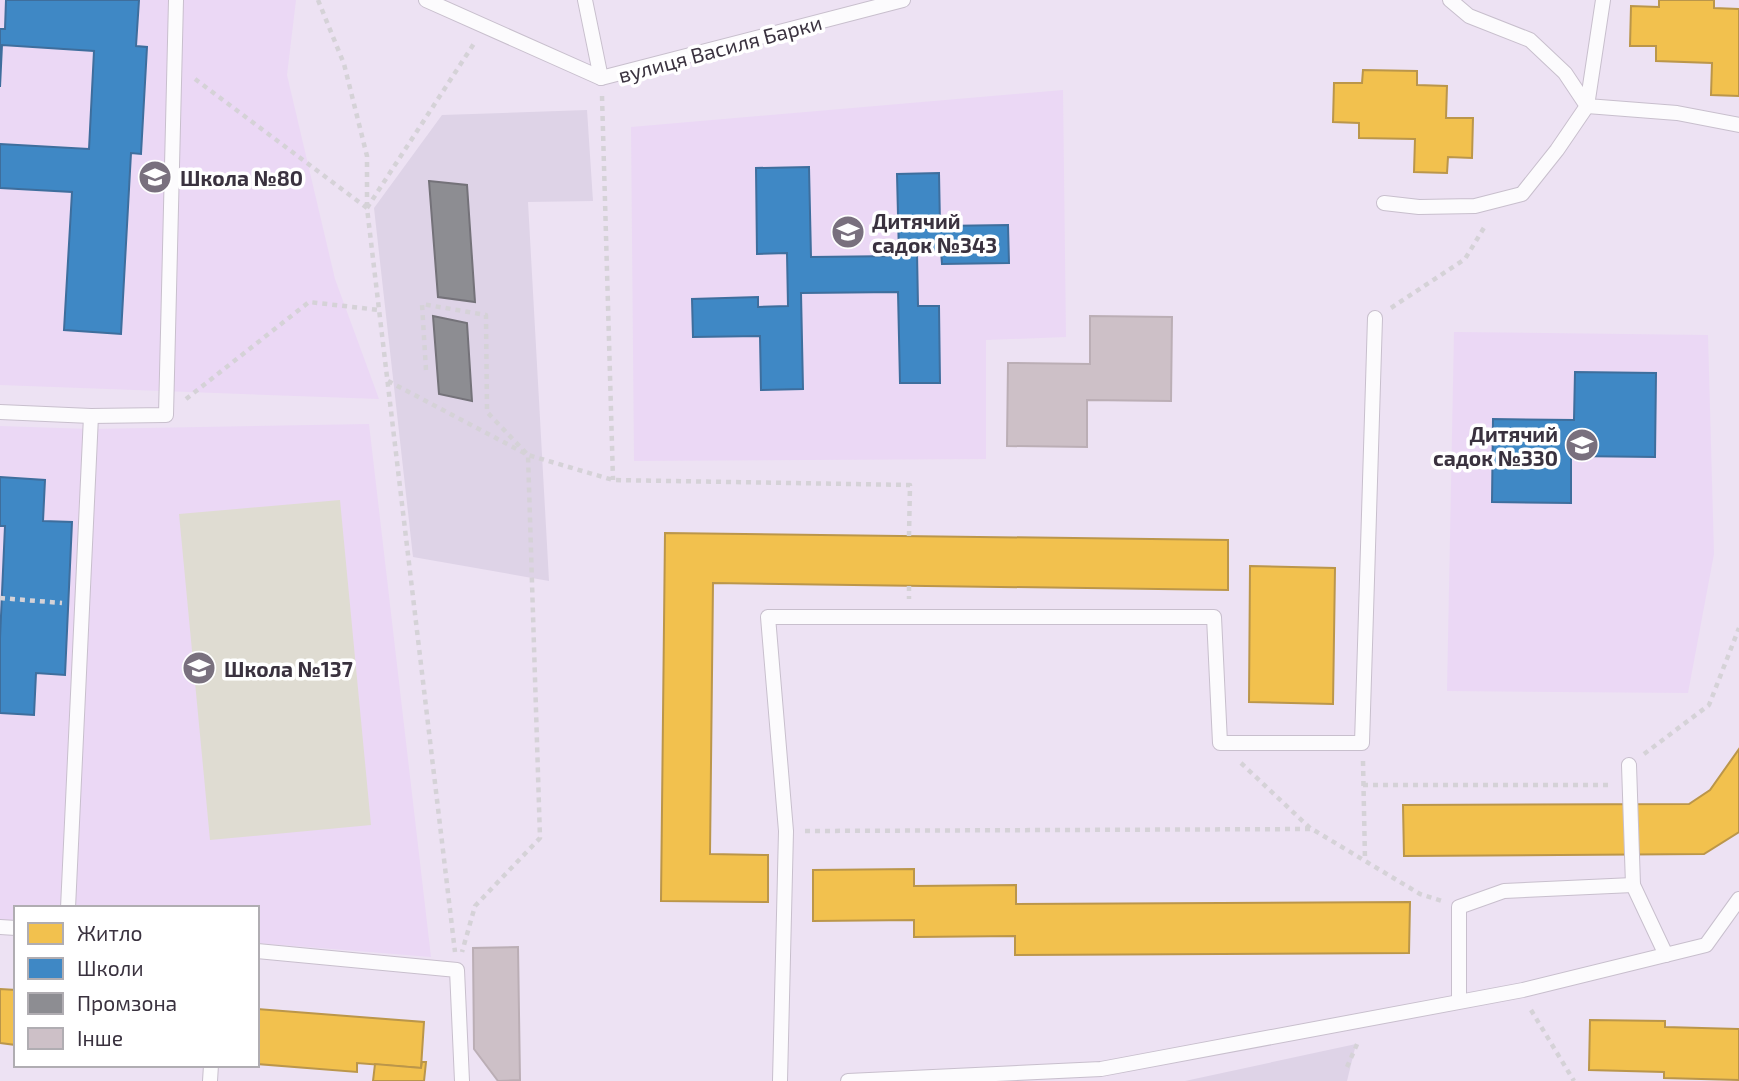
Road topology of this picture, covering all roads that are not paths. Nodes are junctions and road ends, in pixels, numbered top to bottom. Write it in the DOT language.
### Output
graph roads {
  1 [pos="176,0"];
  2 [pos="426,0"];
  3 [pos="585,0"];
  4 [pos="903,0"];
  5 [pos="1450,0"];
  6 [pos="1602,0"];
  7 [pos="601,78"];
  8 [pos="1587,106"];
  9 [pos="1739,125"];
  10 [pos="1384,203"];
  11 [pos="1375,318"];
  12 [pos="0,412"];
  13 [pos="91,416"];
  14 [pos="1629,765"];
  15 [pos="1633,885"];
  16 [pos="1739,899"];
  17 [pos="68,906"];
  18 [pos="259,951"];
  19 [pos="1666,954"];
  20 [pos="1459,1001"];
  21 [pos="462,1081"];
  22 [pos="780,1081"];
  23 [pos="848,1081"];
  1 -- 13 [label="lane"];
  2 -- 7 [label="lane, вулиця Василя Барки"];
  3 -- 7 [label="lane"];
  4 -- 7 [label="lane, вулиця Василя Барки"];
  5 -- 8 [label="lane"];
  6 -- 8 [label="lane"];
  8 -- 9 [label="lane"];
  8 -- 10 [label="lane"];
  11 -- 22 [label="lane"];
  12 -- 13 [label="lane"];
  13 -- 17 [label="lane"];
  14 -- 15 [label="lane"];
  15 -- 19 [label="lane"];
  15 -- 20 [label="lane"];
  16 -- 19 [label="lane"];
  18 -- 21 [label="lane"];
  19 -- 20 [label="lane"];
  20 -- 23 [label="lane"];
}
